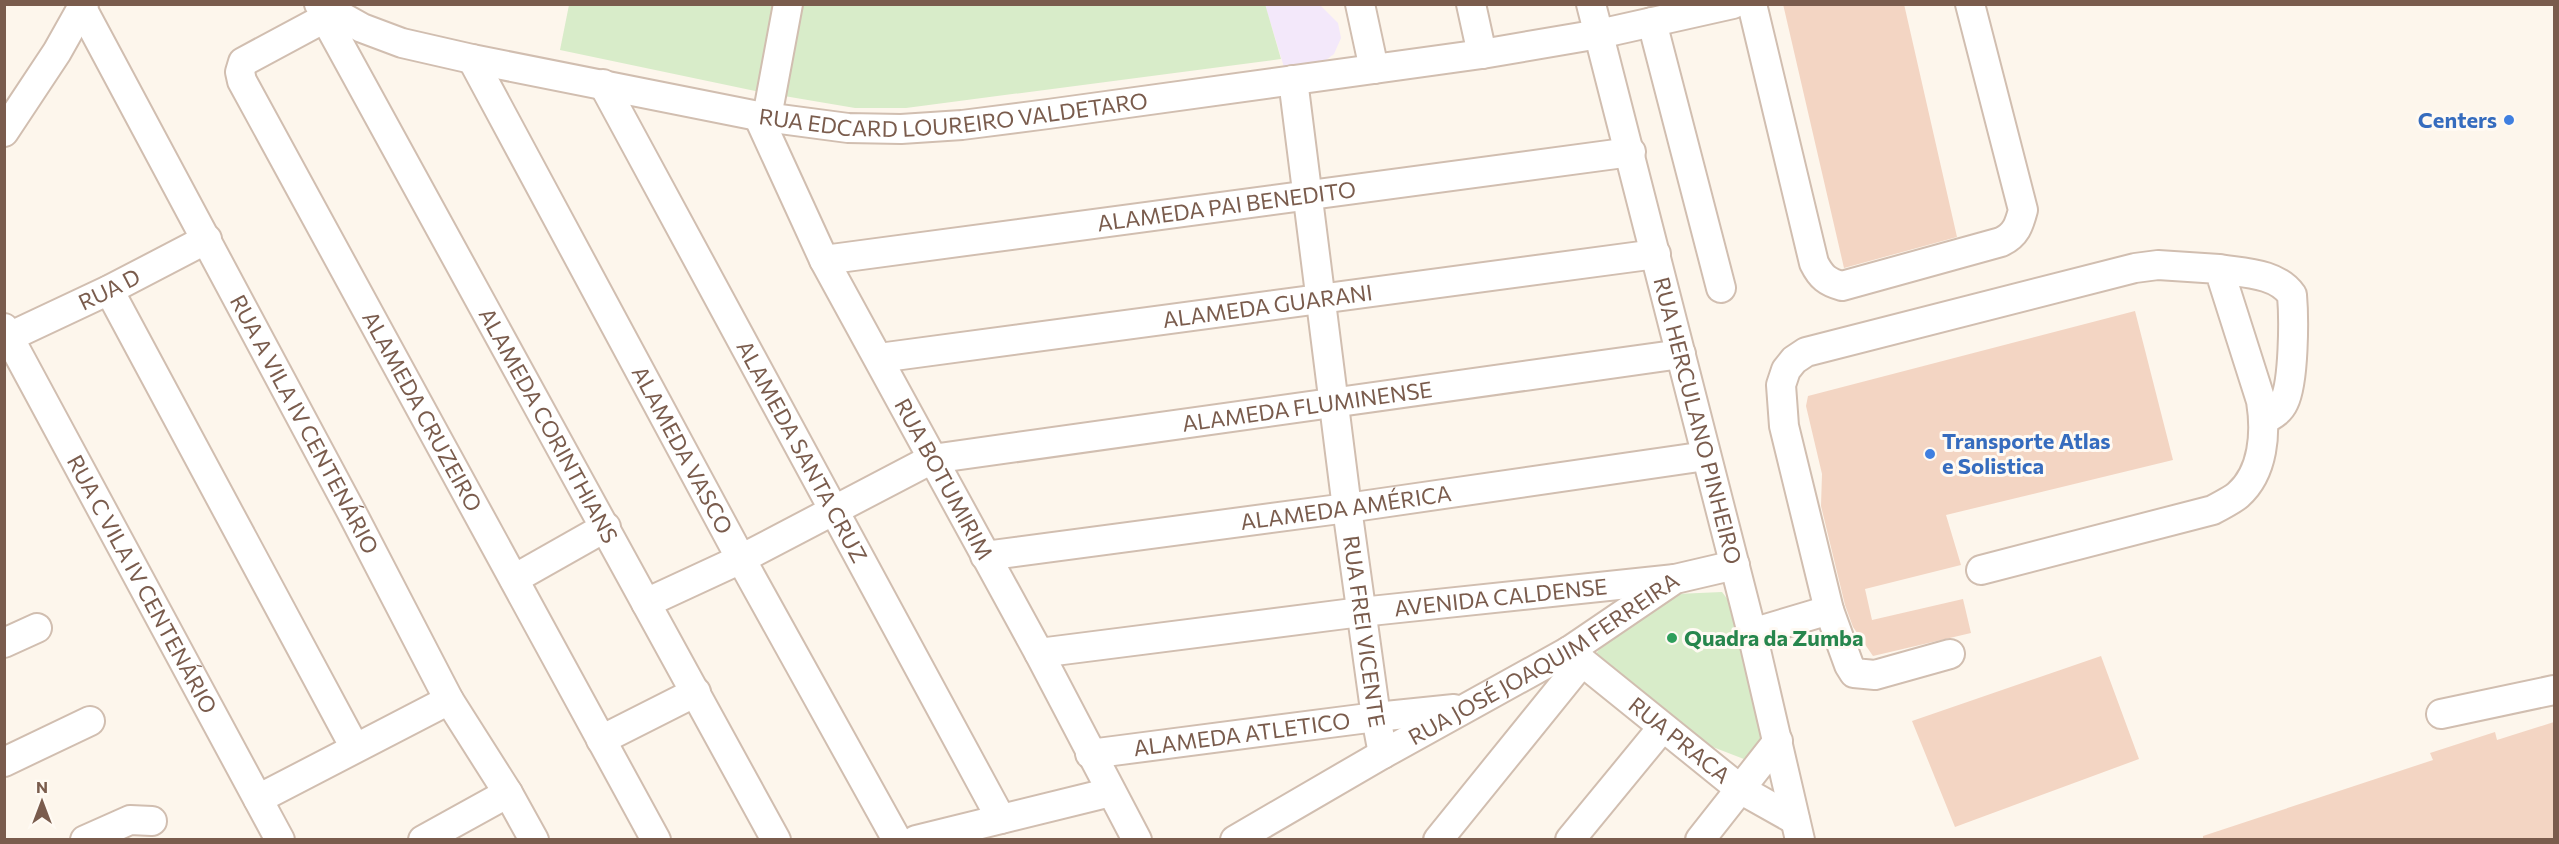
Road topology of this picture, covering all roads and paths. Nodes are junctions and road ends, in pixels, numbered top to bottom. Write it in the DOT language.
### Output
graph roads {
  1 [pos="788,4"];
  2 [pos="1471,4"];
  3 [pos="1591,4"];
  4 [pos="1733,4"];
  5 [pos="1752,4"];
  6 [pos="1970,4"];
  7 [pos="83,6"];
  8 [pos="1354,7"];
  9 [pos="324,11"];
  10 [pos="1652,22"];
  11 [pos="1599,34"];
  12 [pos="1482,54"];
  13 [pos="472,59"];
  14 [pos="1374,69"];
  15 [pos="1293,80"];
  16 [pos="603,84"];
  17 [pos="762,116"];
  18 [pos="4,132"];
  19 [pos="1631,152"];
  20 [pos="1306,196"];
  21 [pos="207,239"];
  22 [pos="1656,254"];
  23 [pos="824,260"];
  24 [pos="2219,268"];
  25 [pos="1721,288"];
  26 [pos="109,290"];
  27 [pos="1319,297"];
  28 [pos="7,332"];
  29 [pos="1681,354"];
  30 [pos="879,358"];
  31 [pos="1333,402"];
  32 [pos="2264,420"];
  33 [pos="1706,456"];
  34 [pos="932,459"];
  35 [pos="1347,508"];
  36 [pos="833,510"];
  37 [pos="606,527"];
  38 [pos="985,556"];
  39 [pos="741,559"];
  40 [pos="1734,565"];
  41 [pos="1981,570"];
  42 [pos="514,579"];
  43 [pos="1675,579"];
  44 [pos="646,603"];
  45 [pos="1830,610"];
  46 [pos="1361,612"];
  47 [pos="37,628"];
  48 [pos="1752,633"];
  49 [pos="4,643"];
  50 [pos="1039,653"];
  51 [pos="1950,654"];
  52 [pos="1576,656"];
  53 [pos="2554,690"];
  54 [pos="696,692"];
  55 [pos="449,700"];
  56 [pos="1465,708"];
  57 [pos="2441,714"];
  58 [pos="1376,717"];
  59 [pos="90,721"];
  60 [pos="1662,728"];
  61 [pos="601,740"];
  62 [pos="1778,741"];
  63 [pos="355,748"];
  64 [pos="1090,754"];
  65 [pos="1383,754"];
  66 [pos="4,762"];
  67 [pos="1740,789"];
  68 [pos="1111,792"];
  69 [pos="508,793"];
  70 [pos="258,800"];
  71 [pos="1001,819"];
  72 [pos="152,821"];
  73 [pos="1798,830"];
  74 [pos="85,840"];
  75 [pos="280,840"];
  76 [pos="423,840"];
  77 [pos="534,840"];
  78 [pos="656,840"];
  79 [pos="776,840"];
  80 [pos="897,840"];
  81 [pos="916,840"];
  82 [pos="1137,840"];
  83 [pos="1235,840"];
  84 [pos="1438,840"];
  85 [pos="1570,840"];
  86 [pos="1700,840"];
  1 -- 17 [label="street"];
  2 -- 12 [label="street"];
  3 -- 11 [label="street, RUA HERCULANO PINHEIRO"];
  4 -- 10 [label="street, RUA EDCARD LOUREIRO VALDETARO"];
  5 -- 6 [label="street"];
  7 -- 18 [label="street"];
  7 -- 21 [label="street, RUA A VILA IV CENTENÁRIO"];
  8 -- 14 [label="street"];
  9 -- 13 [label="street, RUA EDCARD LOUREIRO VALDETARO"];
  9 -- 37 [label="street, ALAMEDA CORINTHIANS"];
  9 -- 42 [label="street, ALAMEDA CRUZEIRO"];
  10 -- 11 [label="street, RUA EDCARD LOUREIRO VALDETARO"];
  10 -- 25 [label="street"];
  11 -- 12 [label="street, RUA EDCARD LOUREIRO VALDETARO"];
  11 -- 19 [label="street, RUA HERCULANO PINHEIRO"];
  12 -- 14 [label="street, RUA EDCARD LOUREIRO VALDETARO"];
  13 -- 16 [label="street, RUA EDCARD LOUREIRO VALDETARO"];
  13 -- 39 [label="street, ALAMEDA VASCO"];
  14 -- 15 [label="street, RUA EDCARD LOUREIRO VALDETARO"];
  15 -- 17 [label="street, RUA EDCARD LOUREIRO VALDETARO"];
  15 -- 20 [label="street, RUA FREI VICENTE"];
  16 -- 17 [label="street, RUA EDCARD LOUREIRO VALDETARO"];
  16 -- 36 [label="street, ALAMEDA SANTA CRUZ"];
  17 -- 23 [label="street, RUA BOTUMIRIM"];
  19 -- 20 [label="street, ALAMEDA PAI BENEDITO"];
  19 -- 22 [label="street, RUA HERCULANO PINHEIRO"];
  20 -- 23 [label="street, ALAMEDA PAI BENEDITO"];
  20 -- 27 [label="street, RUA FREI VICENTE"];
  21 -- 26 [label="street, RUA D"];
  21 -- 55 [label="street, RUA A VILA IV CENTENÁRIO"];
  22 -- 27 [label="street, ALAMEDA GUARANI"];
  22 -- 29 [label="street, RUA HERCULANO PINHEIRO"];
  23 -- 30 [label="street, RUA BOTUMIRIM"];
  24 -- 32 [label="street"];
  24 -- 32 [label="street"];
  24 -- 45 [label="street"];
  26 -- 28 [label="street, RUA D"];
  26 -- 63 [label="street"];
  27 -- 30 [label="street, ALAMEDA GUARANI"];
  27 -- 31 [label="street, RUA FREI VICENTE"];
  28 -- 70 [label="street, RUA C VILA IV CENTENÁRIO"];
  29 -- 31 [label="street, ALAMEDA FLUMINENSE"];
  29 -- 33 [label="street, RUA HERCULANO PINHEIRO"];
  30 -- 34 [label="street, RUA BOTUMIRIM"];
  31 -- 34 [label="street, ALAMEDA FLUMINENSE"];
  31 -- 35 [label="street, RUA FREI VICENTE"];
  32 -- 41 [label="street"];
  33 -- 35 [label="street, ALAMEDA AMÉRICA"];
  33 -- 40 [label="street, RUA HERCULANO PINHEIRO"];
  34 -- 36 [label="street, ALAMEDA FLUMINENSE"];
  34 -- 38 [label="street, RUA BOTUMIRIM"];
  35 -- 38 [label="street, ALAMEDA AMÉRICA"];
  35 -- 46 [label="street, RUA FREI VICENTE"];
  36 -- 39 [label="street, ALAMEDA FLUMINENSE"];
  36 -- 71 [label="street, ALAMEDA SANTA CRUZ"];
  37 -- 42 [label="street"];
  37 -- 44 [label="street, ALAMEDA CORINTHIANS"];
  38 -- 50 [label="street, RUA BOTUMIRIM"];
  39 -- 44 [label="street, ALAMEDA FLUMINENSE"];
  39 -- 80 [label="street, ALAMEDA VASCO"];
  40 -- 43 [label="street, RUA JOSÉ JOAQUIM FERREIRA"];
  40 -- 48 [label="street, RUA HERCULANO PINHEIRO"];
  42 -- 61 [label="street, ALAMEDA CRUZEIRO"];
  43 -- 46 [label="street, AVENIDA CALDENSE"];
  43 -- 52 [label="street, RUA JOSÉ JOAQUIM FERREIRA"];
  44 -- 54 [label="street, ALAMEDA CORINTHIANS"];
  45 -- 48 [label="street"];
  45 -- 51 [label="street"];
  46 -- 50 [label="street, AVENIDA CALDENSE"];
  46 -- 58 [label="street, RUA FREI VICENTE"];
  47 -- 49 [label="street"];
  48 -- 62 [label="street, RUA HERCULANO PINHEIRO"];
  50 -- 64 [label="street, RUA BOTUMIRIM"];
  52 -- 56 [label="street, RUA JOSÉ JOAQUIM FERREIRA"];
  52 -- 60 [label="street, RUA PRACA"];
  52 -- 84 [label="street"];
  53 -- 57 [label="street"];
  54 -- 61 [label="street"];
  54 -- 79 [label="street, ALAMEDA CORINTHIANS"];
  55 -- 63 [label="street"];
  55 -- 69 [label="street, RUA A VILA IV CENTENÁRIO"];
  56 -- 58 [label="street, ALAMEDA ATLETICO"];
  56 -- 65 [label="street, RUA JOSÉ JOAQUIM FERREIRA"];
  58 -- 64 [label="street, ALAMEDA ATLETICO"];
  58 -- 65 [label="street, RUA FREI VICENTE"];
  59 -- 66 [label="street"];
  60 -- 67 [label="street, RUA PRACA"];
  60 -- 85 [label="street"];
  61 -- 78 [label="street, ALAMEDA CRUZEIRO"];
  62 -- 67 [label="street"];
  62 -- 73 [label="street, RUA HERCULANO PINHEIRO"];
  63 -- 70 [label="street"];
  64 -- 68 [label="street, RUA BOTUMIRIM"];
  65 -- 83 [label="street, RUA JOSÉ JOAQUIM FERREIRA"];
  67 -- 73 [label="street, RUA PRACA"];
  67 -- 86 [label="street"];
  68 -- 71 [label="street"];
  68 -- 82 [label="street, RUA BOTUMIRIM"];
  69 -- 76 [label="street"];
  69 -- 77 [label="street, RUA A VILA IV CENTENÁRIO"];
  70 -- 75 [label="street, RUA C VILA IV CENTENÁRIO"];
  71 -- 81 [label="street"];
  72 -- 74 [label="street"];
}
